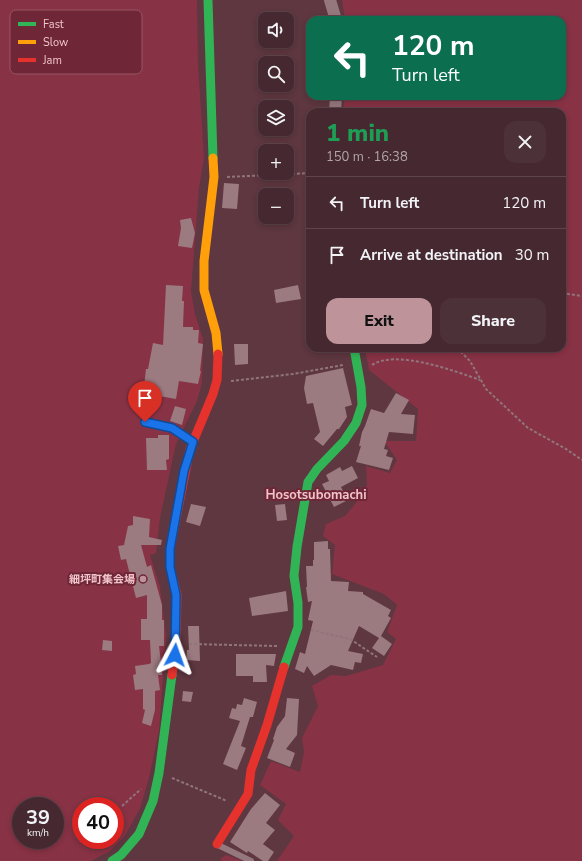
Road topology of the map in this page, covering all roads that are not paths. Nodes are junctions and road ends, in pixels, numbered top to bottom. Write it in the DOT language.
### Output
graph roads {
  1 [pos="208,0"];
  2 [pos="330,0"];
  3 [pos="335,16"];
  4 [pos="355,352"];
  5 [pos="145,422"];
  6 [pos="193,442"];
  7 [pos="217,844"];
  8 [pos="112,861"];
  9 [pos="251,861"];
  1 -- 6 [label="street"];
  2 -- 3 [label="street"];
  4 -- 7 [label="street"];
  5 -- 6 [label="lane"];
  6 -- 8 [label="street"];
  7 -- 9 [label="lane"];
}
